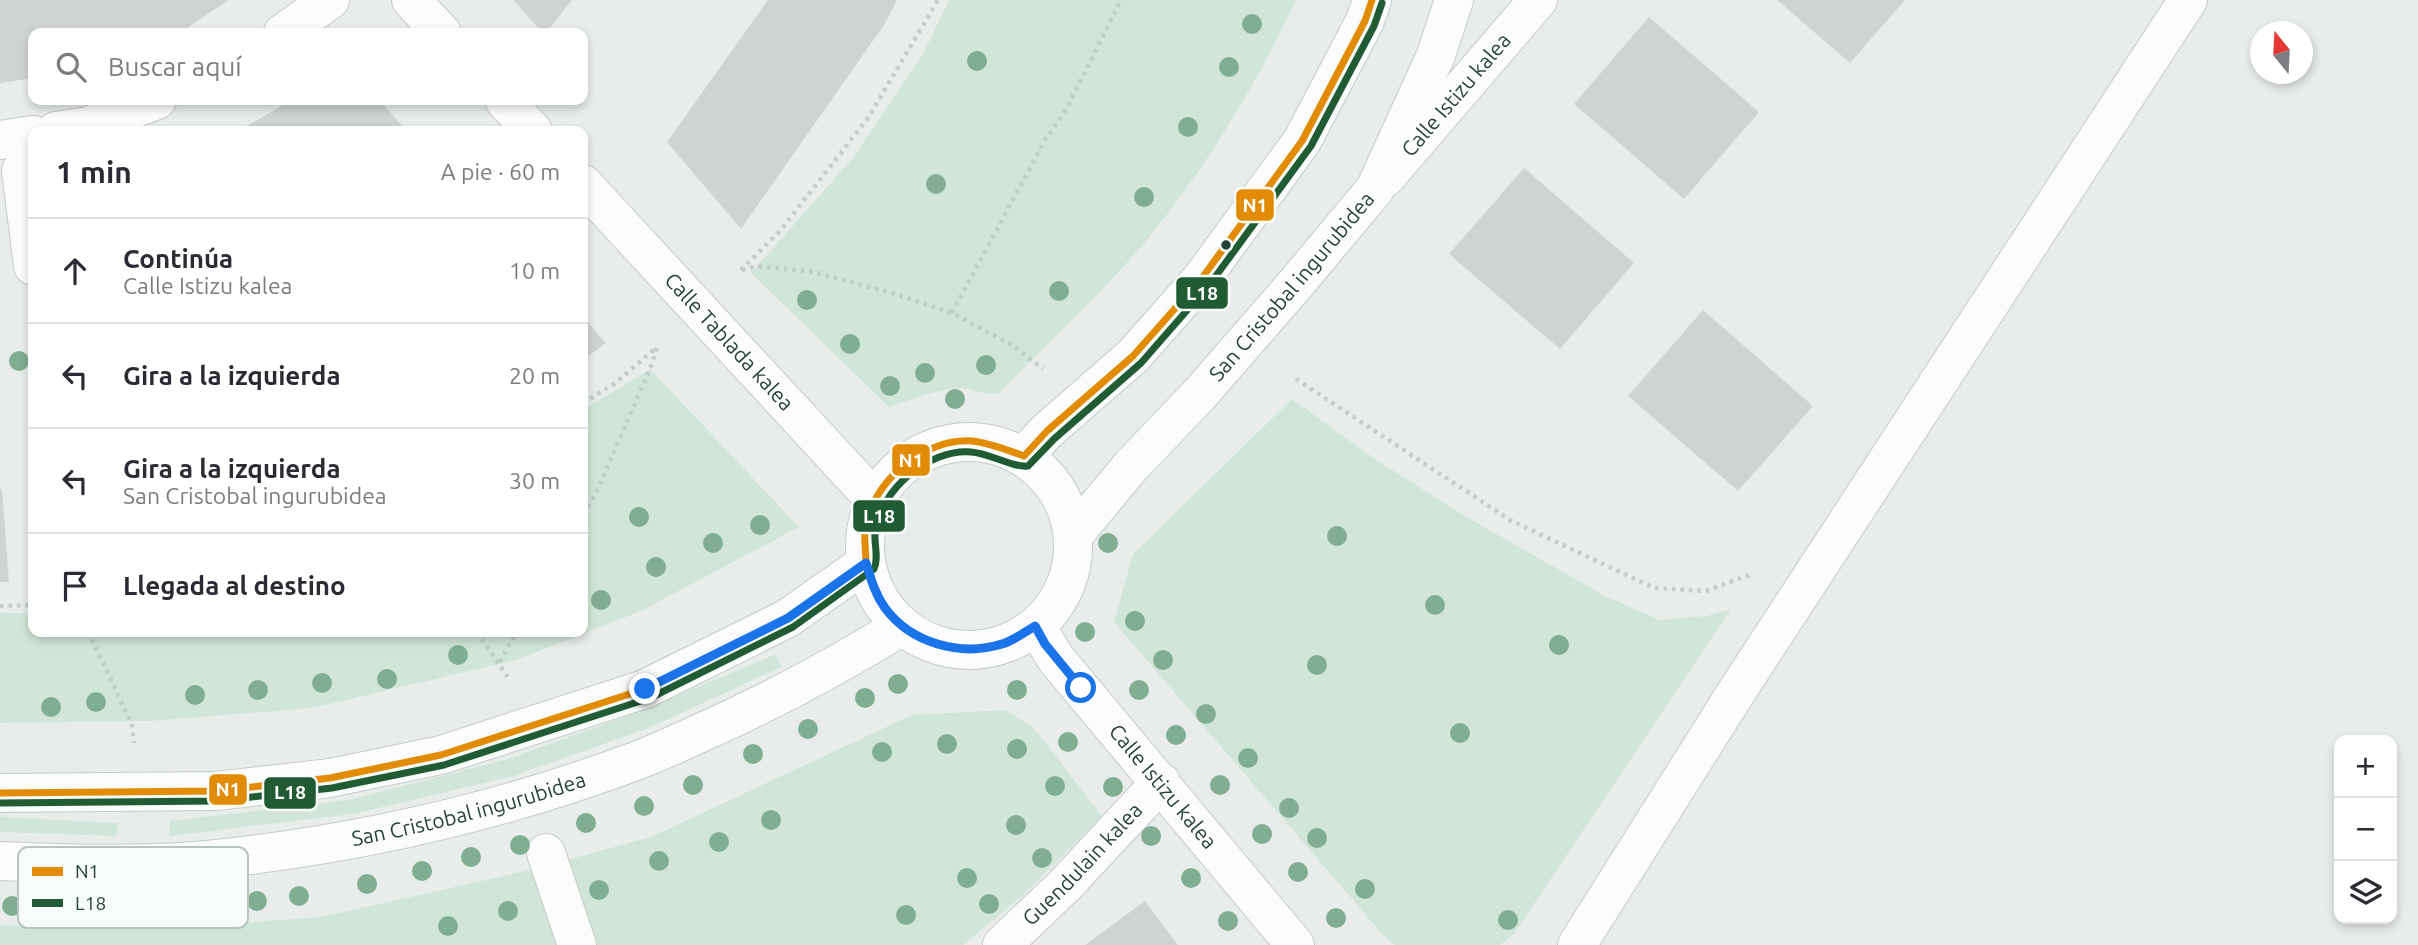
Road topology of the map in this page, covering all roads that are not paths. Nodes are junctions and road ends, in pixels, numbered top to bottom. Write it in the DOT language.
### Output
graph roads {
  1 [pos="330,0"];
  2 [pos="411,0"];
  3 [pos="1372,0"];
  4 [pos="1454,0"];
  5 [pos="1538,0"];
  6 [pos="2188,0"];
  7 [pos="290,28"];
  8 [pos="437,28"];
  9 [pos="144,105"];
  10 [pos="509,105"];
  11 [pos="88,126"];
  12 [pos="528,126"];
  13 [pos="28,136"];
  14 [pos="0,140"];
  15 [pos="21,171"];
  16 [pos="588,189"];
  17 [pos="1375,189"];
  18 [pos="28,227"];
  19 [pos="1024,456"];
  20 [pos="875,500"];
  21 [pos="1073,536"];
  22 [pos="866,563"];
  23 [pos="902,626"];
  24 [pos="1035,626"];
  25 [pos="1161,782"];
  26 [pos="0,793"];
  27 [pos="546,853"];
  28 [pos="248,854"];
  29 [pos="0,861"];
  30 [pos="18,862"];
  31 [pos="577,945"];
  32 [pos="1002,945"];
  33 [pos="1294,945"];
  34 [pos="1577,945"];
  1 -- 7 [label="street"];
  2 -- 8 [label="street"];
  3 -- 19 [label="street"];
  4 -- 17 [label="street, San Cristobal ingurubidea"];
  5 -- 17 [label="street, Calle Istizu kalea"];
  6 -- 34 [label="street"];
  9 -- 11 [label="street"];
  10 -- 12 [label="street"];
  13 -- 14 [label="street"];
  15 -- 18 [label="street"];
  16 -- 20 [label="street, Calle Tablada kalea"];
  17 -- 21 [label="street, San Cristobal ingurubidea"];
  19 -- 20 [label="street"];
  19 -- 21 [label="street"];
  20 -- 22 [label="street"];
  21 -- 24 [label="street"];
  22 -- 23 [label="street"];
  22 -- 26 [label="street"];
  23 -- 24 [label="street"];
  23 -- 28 [label="street, San Cristobal ingurubidea"];
  24 -- 25 [label="street, Calle Istizu kalea"];
  25 -- 32 [label="street, Guendulain kalea"];
  25 -- 33 [label="street, Calle Istizu kalea"];
  27 -- 31 [label="street"];
  29 -- 30 [label="street, San Cristobal ingurubidea"];
}
